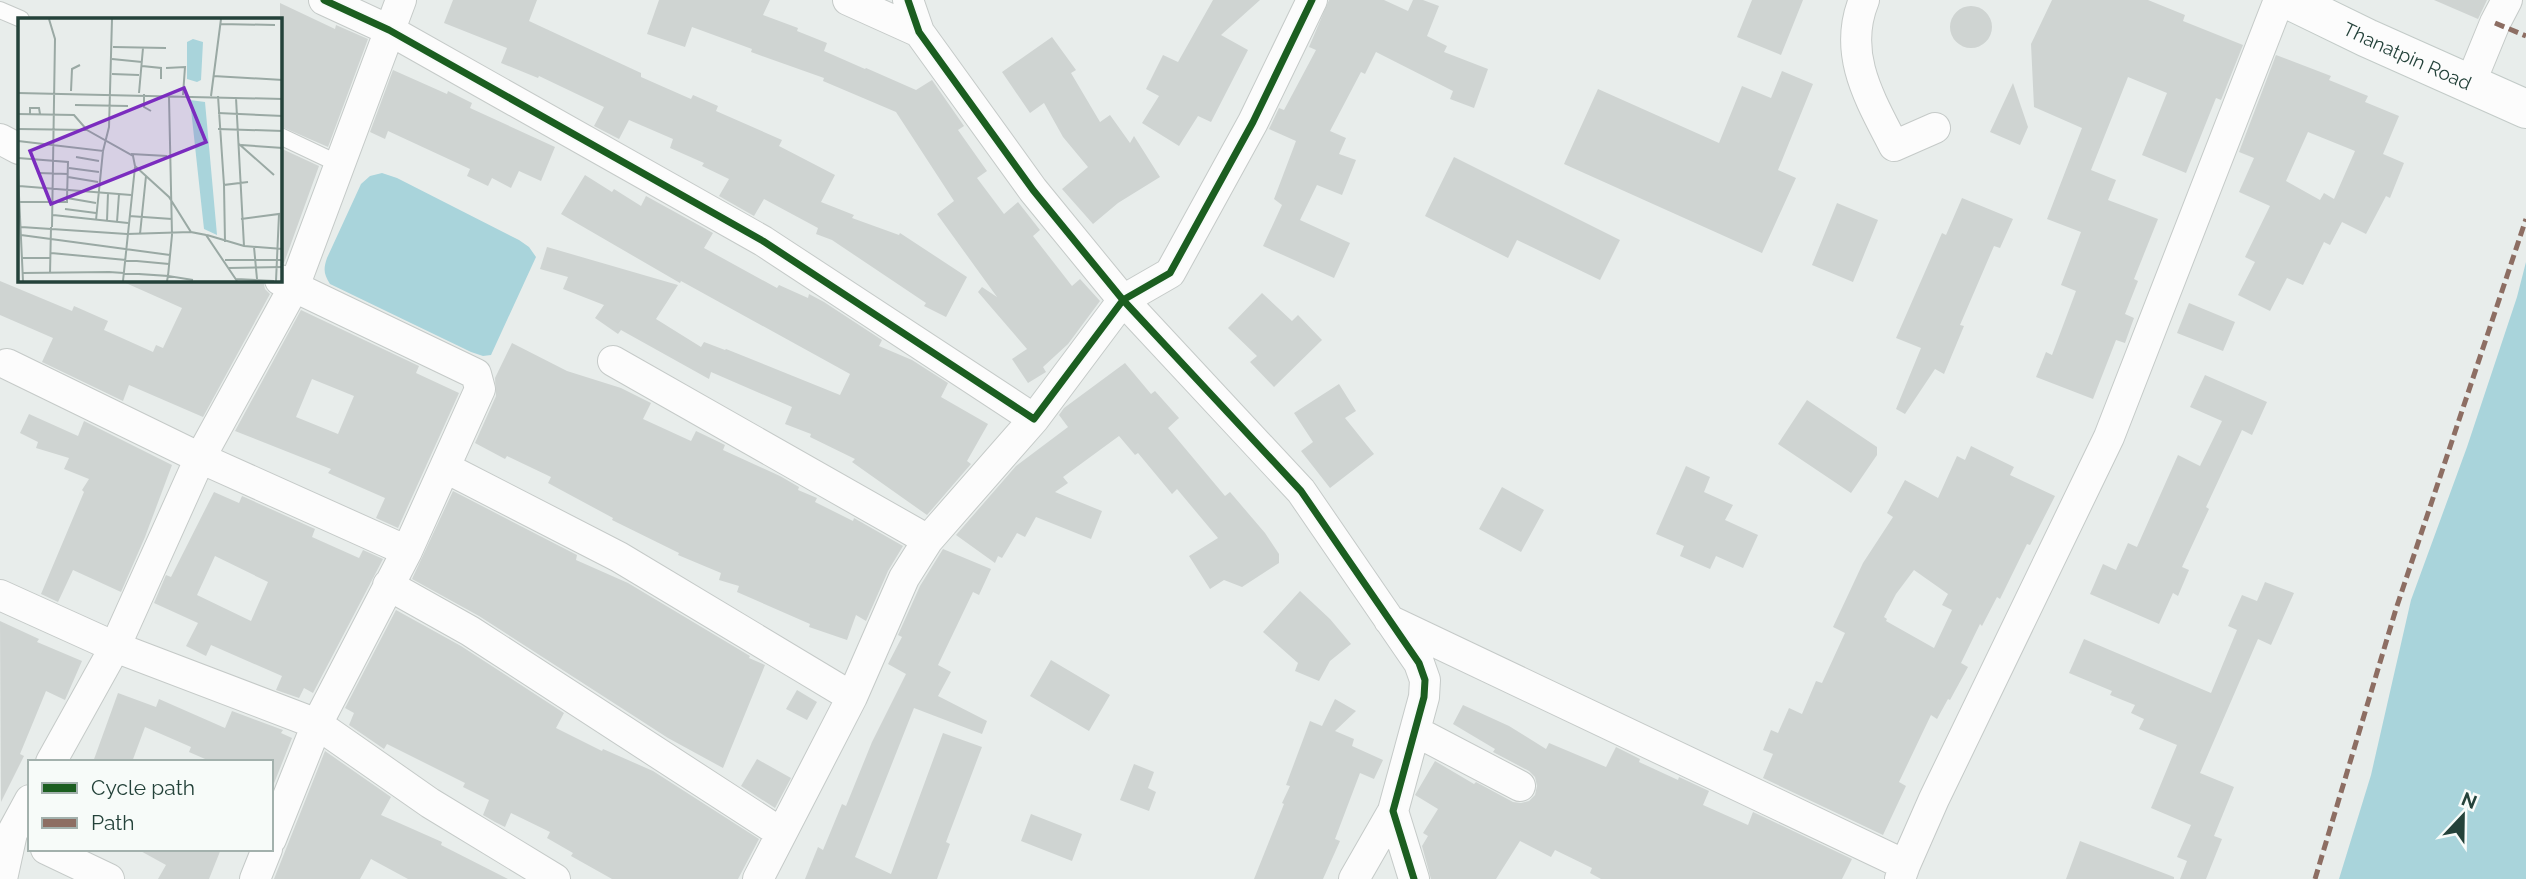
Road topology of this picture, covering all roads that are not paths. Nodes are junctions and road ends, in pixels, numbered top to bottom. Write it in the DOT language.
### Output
graph roads {
  1 [pos="324,0"];
  2 [pos="401,0"];
  3 [pos="848,0"];
  4 [pos="908,0"];
  5 [pos="1312,0"];
  6 [pos="1864,0"];
  7 [pos="2279,0"];
  8 [pos="2290,0"];
  9 [pos="2507,0"];
  10 [pos="0,10"];
  11 [pos="19,18"];
  12 [pos="388,30"];
  13 [pos="919,32"];
  14 [pos="2470,84"];
  15 [pos="2526,110"];
  16 [pos="1935,128"];
  17 [pos="282,137"];
  18 [pos="0,139"];
  19 [pos="18,148"];
  20 [pos="339,164"];
  21 [pos="287,284"];
  22 [pos="1123,300"];
  23 [pos="613,361"];
  24 [pos="7,364"];
  25 [pos="1034,419"];
  26 [pos="200,458"];
  27 [pos="446,468"];
  28 [pos="928,540"];
  29 [pos="407,551"];
  30 [pos="388,585"];
  31 [pos="0,595"];
  32 [pos="1389,620"];
  33 [pos="115,647"];
  34 [pos="852,697"];
  35 [pos="317,724"];
  36 [pos="1415,731"];
  37 [pos="52,760"];
  38 [pos="1520,786"];
  39 [pos="28,804"];
  40 [pos="1393,811"];
  41 [pos="780,833"];
  42 [pos="14,834"];
  43 [pos="273,834"];
  44 [pos="50,851"];
  45 [pos="266,851"];
  46 [pos="1903,872"];
  47 [pos="2,879"];
  48 [pos="109,879"];
  49 [pos="255,879"];
  50 [pos="555,879"];
  51 [pos="758,879"];
  52 [pos="1354,879"];
  53 [pos="1414,879"];
  1 -- 12 [label="street"];
  2 -- 12 [label="street"];
  3 -- 13 [label="street"];
  4 -- 13 [label="street"];
  5 -- 22 [label="street"];
  6 -- 16 [label="street"];
  7 -- 46 [label="street"];
  8 -- 14 [label="main road, Thanatpin Road"];
  9 -- 14 [label="street"];
  10 -- 11 [label="lane"];
  12 -- 20 [label="street"];
  12 -- 25 [label="street"];
  13 -- 22 [label="street"];
  14 -- 15 [label="main road, Thanatpin Road"];
  17 -- 20 [label="lane"];
  18 -- 19 [label="street"];
  20 -- 21 [label="street"];
  21 -- 26 [label="street"];
  21 -- 27 [label="street"];
  22 -- 25 [label="street"];
  22 -- 32 [label="street"];
  23 -- 28 [label="street"];
  24 -- 26 [label="street"];
  25 -- 28 [label="street"];
  26 -- 29 [label="street"];
  26 -- 33 [label="street"];
  27 -- 29 [label="street"];
  27 -- 34 [label="street"];
  28 -- 34 [label="street"];
  29 -- 30 [label="street"];
  30 -- 35 [label="street"];
  30 -- 41 [label="street"];
  31 -- 33 [label="street"];
  32 -- 36 [label="street"];
  32 -- 46 [label="street"];
  33 -- 35 [label="street"];
  33 -- 37 [label="street"];
  34 -- 41 [label="street"];
  35 -- 43 [label="street"];
  35 -- 50 [label="street"];
  36 -- 38 [label="street"];
  36 -- 40 [label="street"];
  39 -- 42 [label="street"];
  40 -- 52 [label="street"];
  40 -- 53 [label="street"];
  41 -- 51 [label="street"];
  42 -- 47 [label="street"];
  44 -- 48 [label="street"];
  45 -- 49 [label="street"];
}
